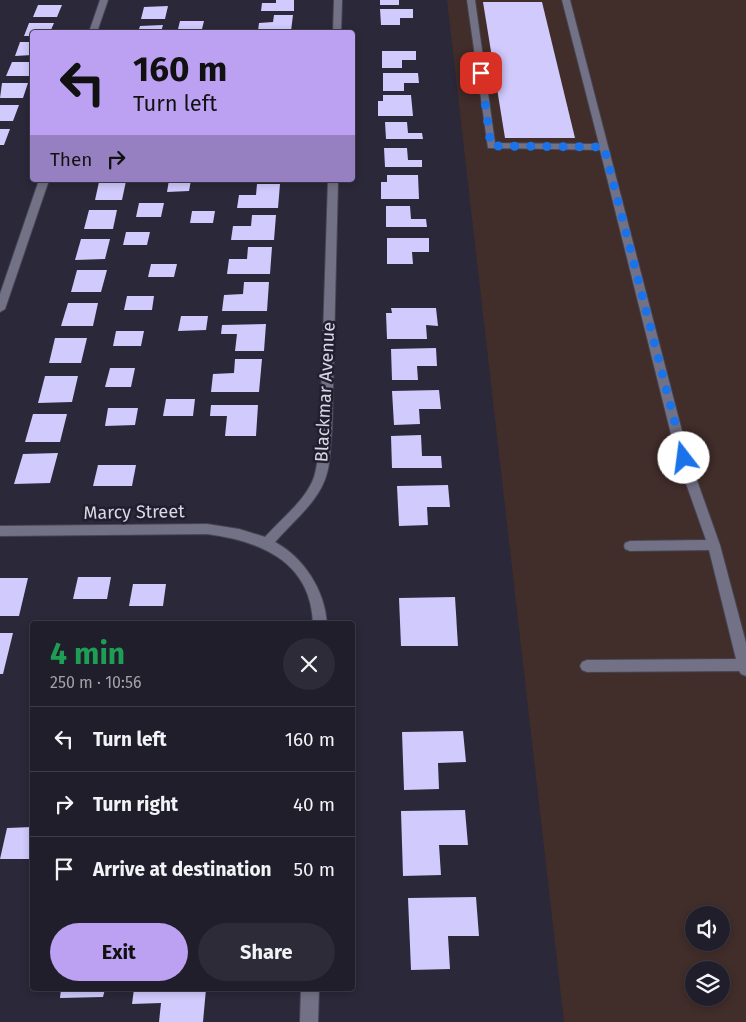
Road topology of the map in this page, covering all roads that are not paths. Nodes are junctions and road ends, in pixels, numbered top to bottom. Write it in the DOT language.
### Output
graph roads {
  1 [pos="104,0"];
  2 [pos="338,0"];
  3 [pos="471,0"];
  4 [pos="566,0"];
  5 [pos="94,30"];
  6 [pos="337,30"];
  7 [pos="604,147"];
  8 [pos="43,182"];
  9 [pos="333,182"];
  10 [pos="0,309"];
  11 [pos="0,531"];
  12 [pos="267,543"];
  13 [pos="714,545"];
  14 [pos="630,546"];
  15 [pos="320,621"];
  16 [pos="587,666"];
  17 [pos="745,667"];
  18 [pos="310,991"];
  19 [pos="309,1022"];
  1 -- 5 [label="street"];
  2 -- 6 [label="street"];
  3 -- 7 [label="street"];
  4 -- 7 [label="street"];
  7 -- 13 [label="street"];
  8 -- 10 [label="street"];
  9 -- 12 [label="street, Blackmar Avenue"];
  11 -- 12 [label="street, Marcy Street"];
  12 -- 15 [label="street"];
  13 -- 14 [label="street"];
  13 -- 17 [label="street"];
  16 -- 17 [label="street"];
  18 -- 19 [label="street"];
}
